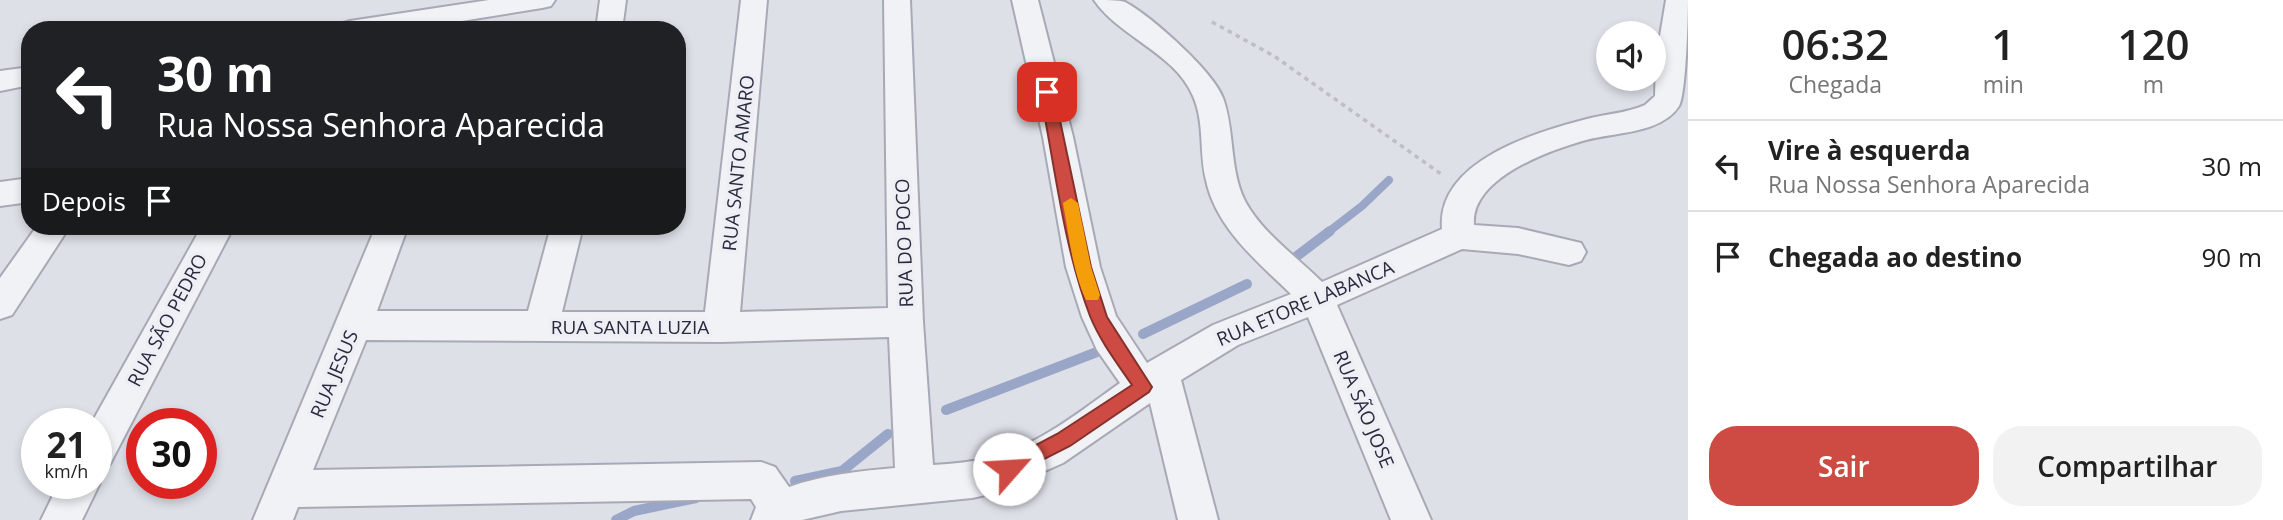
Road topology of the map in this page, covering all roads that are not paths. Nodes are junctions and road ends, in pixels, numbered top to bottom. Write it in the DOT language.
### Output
graph roads {
  1 [pos="542,0"];
  2 [pos="613,0"];
  3 [pos="754,0"];
  4 [pos="897,0"];
  5 [pos="1025,0"];
  6 [pos="1107,0"];
  7 [pos="1679,0"];
  8 [pos="408,21"];
  9 [pos="610,21"];
  10 [pos="21,78"];
  11 [pos="0,81"];
  12 [pos="21,191"];
  13 [pos="0,194"];
  14 [pos="48,235"];
  15 [pos="213,235"];
  16 [pos="389,235"];
  17 [pos="565,235"];
  18 [pos="1459,236"];
  19 [pos="1569,252"];
  20 [pos="1317,298"];
  21 [pos="0,305"];
  22 [pos="906,321"];
  23 [pos="354,326"];
  24 [pos="541,327"];
  25 [pos="721,327"];
  26 [pos="1152,380"];
  27 [pos="112,422"];
  28 [pos="915,486"];
  29 [pos="72,499"];
  30 [pos="279,505"];
  31 [pos="776,515"];
  32 [pos="61,520"];
  33 [pos="1198,520"];
  34 [pos="1411,520"];
  1 -- 8 [label="street"];
  2 -- 9 [label="street"];
  3 -- 25 [label="street, RUA SANTO AMARO"];
  4 -- 22 [label="street, RUA DO POCO"];
  5 -- 26 [label="street"];
  6 -- 20 [label="street"];
  7 -- 18 [label="street"];
  10 -- 11 [label="street"];
  12 -- 13 [label="street"];
  14 -- 21 [label="street"];
  15 -- 27 [label="street, RUA SÃO PEDRO"];
  16 -- 23 [label="street, RUA JESUS"];
  17 -- 24 [label="street"];
  18 -- 19 [label="street, RUA ETORE LABANCA"];
  18 -- 20 [label="street, RUA ETORE LABANCA"];
  20 -- 26 [label="street, RUA ETORE LABANCA"];
  20 -- 34 [label="street, RUA SÃO JOSE"];
  22 -- 25 [label="street, RUA SANTA LUZIA"];
  22 -- 28 [label="street, RUA DO POCO"];
  23 -- 24 [label="street, RUA SANTA LUZIA"];
  23 -- 30 [label="street, RUA JESUS"];
  24 -- 25 [label="street, RUA SANTA LUZIA"];
  26 -- 28 [label="street, RUA ETORE LABANCA"];
  26 -- 33 [label="street"];
  28 -- 31 [label="street, RUA ETORE LABANCA"];
  29 -- 32 [label="street"];
  30 -- 31 [label="street"];
}
